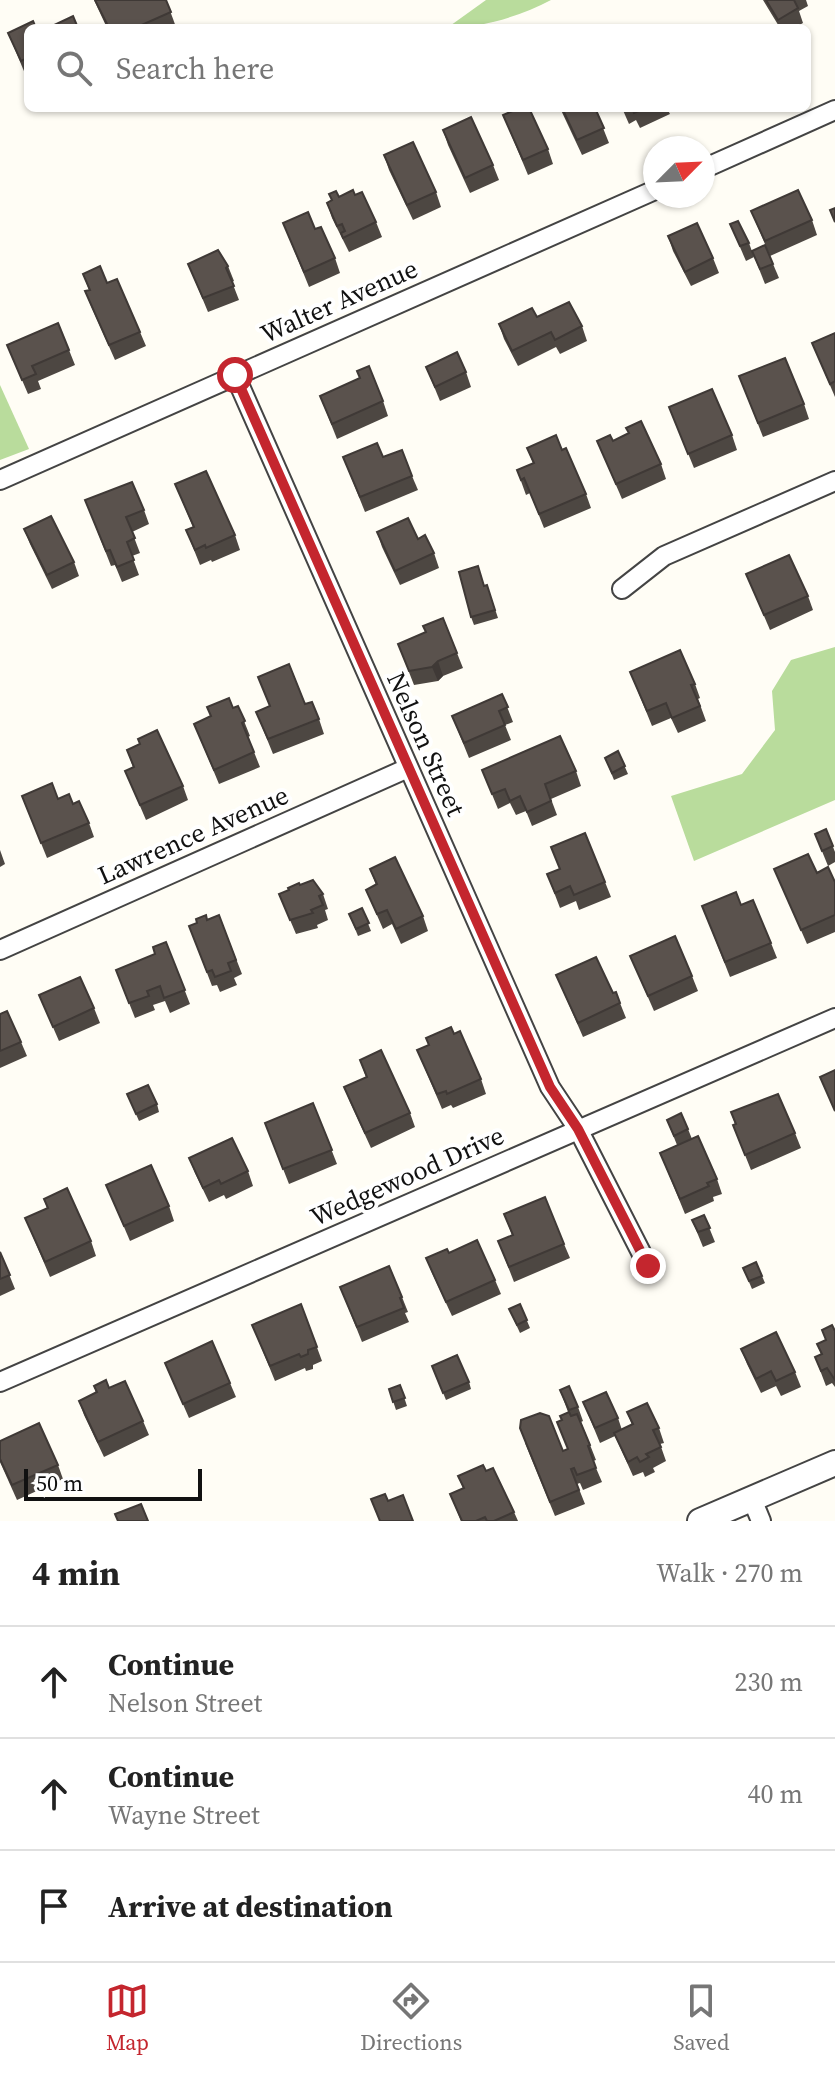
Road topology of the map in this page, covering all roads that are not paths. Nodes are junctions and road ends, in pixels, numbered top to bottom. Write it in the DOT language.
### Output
graph roads {
  1 [pos="835,110"];
  2 [pos="715,164"];
  3 [pos="643,195"];
  4 [pos="235,375"];
  5 [pos="0,480"];
  6 [pos="835,481"];
  7 [pos="622,589"];
  8 [pos="408,768"];
  9 [pos="0,950"];
  10 [pos="835,1018"];
  11 [pos="578,1129"];
  12 [pos="648,1266"];
  13 [pos="0,1382"];
  14 [pos="835,1463"];
  15 [pos="756,1510"];
  16 [pos="700,1521"];
  1 -- 2 [label="street"];
  3 -- 4 [label="street, Walter Avenue"];
  4 -- 5 [label="street, Walter Avenue"];
  4 -- 8 [label="street, Nelson Street"];
  6 -- 7 [label="street"];
  8 -- 9 [label="street, Lawrence Avenue"];
  8 -- 11 [label="street, Nelson Street"];
  10 -- 11 [label="street, Wedgewood Drive"];
  11 -- 12 [label="street, Nelson Street"];
  11 -- 13 [label="street, Wedgewood Drive"];
  14 -- 15 [label="street"];
  15 -- 16 [label="street"];
}
